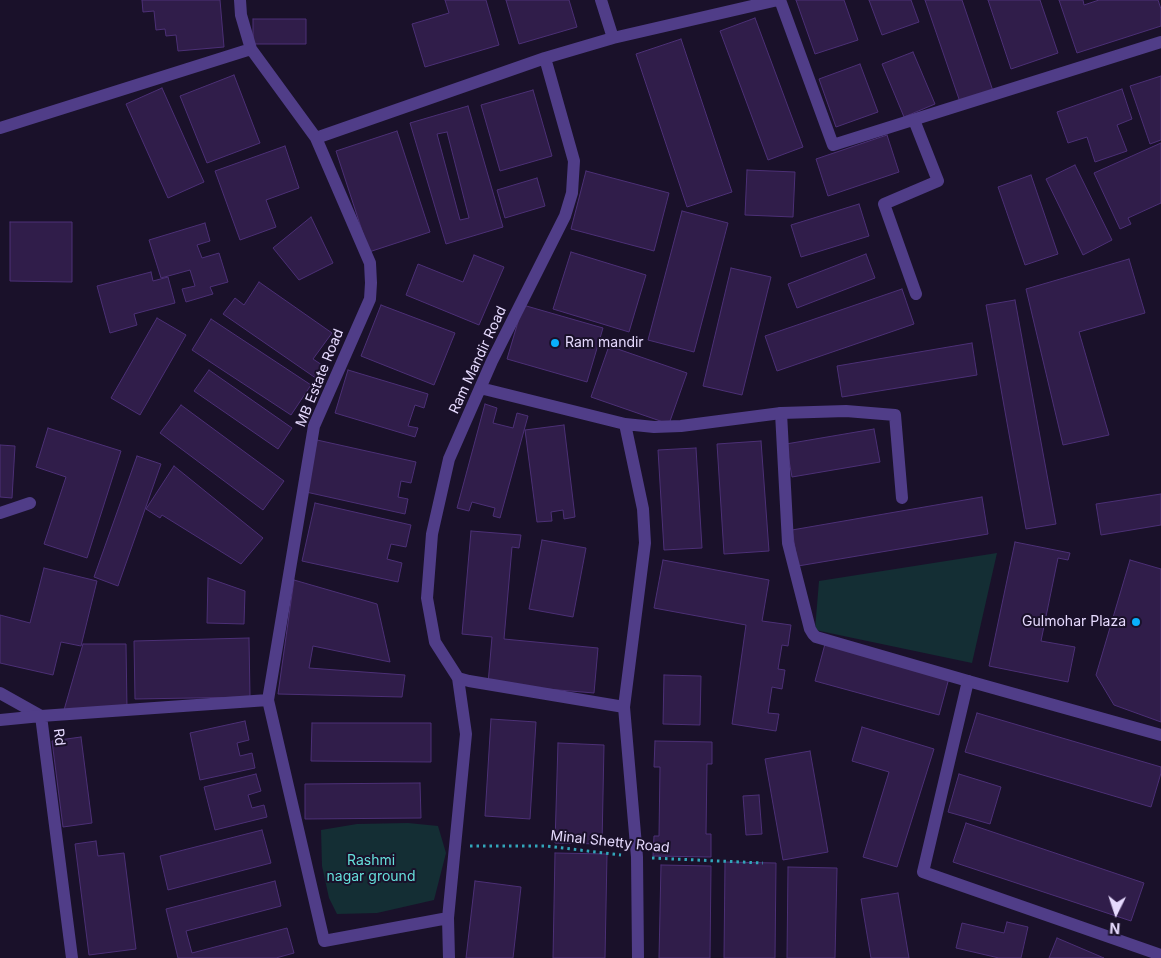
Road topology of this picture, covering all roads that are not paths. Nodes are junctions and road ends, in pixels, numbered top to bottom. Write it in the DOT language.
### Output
graph roads {
  1 [pos="240,0"];
  2 [pos="601,0"];
  3 [pos="779,0"];
  4 [pos="613,38"];
  5 [pos="1161,42"];
  6 [pos="251,49"];
  7 [pos="545,58"];
  8 [pos="914,120"];
  9 [pos="0,128"];
  10 [pos="316,138"];
  11 [pos="916,294"];
  12 [pos="480,388"];
  13 [pos="781,413"];
  14 [pos="625,424"];
  15 [pos="902,498"];
  16 [pos="30,503"];
  17 [pos="0,513"];
  18 [pos="458,678"];
  19 [pos="968,680"];
  20 [pos="0,693"];
  21 [pos="268,700"];
  22 [pos="624,707"];
  23 [pos="41,716"];
  24 [pos="0,720"];
  25 [pos="1161,735"];
  26 [pos="448,918"];
  27 [pos="1161,955"];
  28 [pos="638,957"];
  29 [pos="72,958"];
  30 [pos="449,958"];
  1 -- 6 [label="street, MB Estate Road"];
  2 -- 4 [label="street"];
  3 -- 4 [label="street"];
  3 -- 8 [label="street"];
  4 -- 7 [label="street"];
  5 -- 8 [label="street"];
  6 -- 9 [label="street"];
  6 -- 10 [label="street, MB Estate Road"];
  7 -- 10 [label="street"];
  7 -- 12 [label="street, Ram Mandir Road"];
  8 -- 11 [label="street"];
  10 -- 21 [label="street, MB Estate Road"];
  12 -- 14 [label="street"];
  12 -- 18 [label="street, Ram Mandir Road"];
  13 -- 14 [label="street"];
  13 -- 15 [label="street"];
  13 -- 19 [label="street"];
  14 -- 22 [label="street"];
  16 -- 17 [label="street"];
  18 -- 22 [label="street"];
  18 -- 26 [label="street"];
  19 -- 25 [label="street"];
  19 -- 27 [label="street"];
  20 -- 23 [label="street"];
  21 -- 23 [label="street, Rd"];
  21 -- 26 [label="street"];
  22 -- 28 [label="street"];
  23 -- 24 [label="street"];
  23 -- 29 [label="street, Rd"];
  26 -- 30 [label="street"];
}
